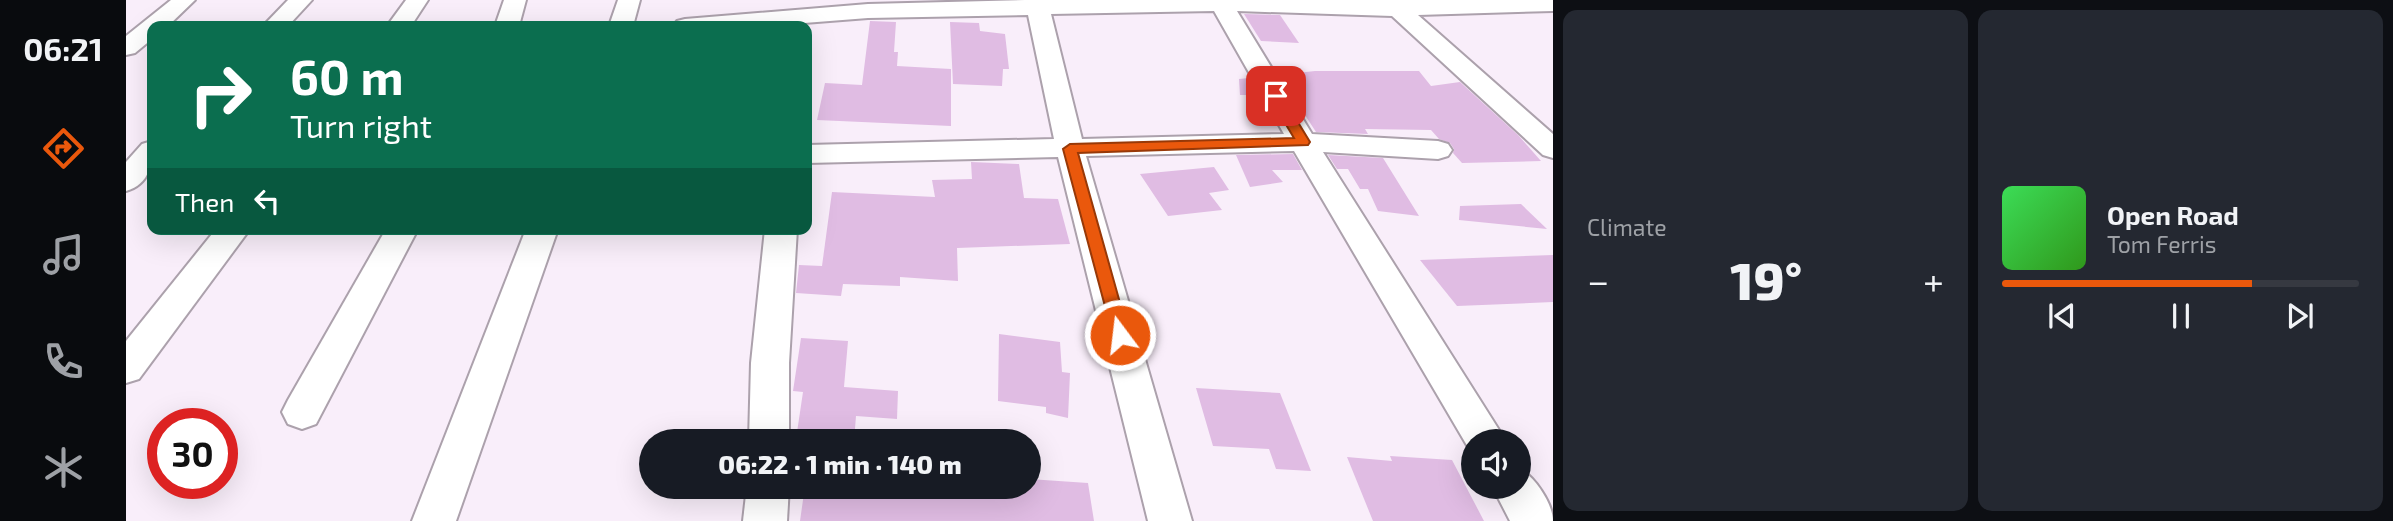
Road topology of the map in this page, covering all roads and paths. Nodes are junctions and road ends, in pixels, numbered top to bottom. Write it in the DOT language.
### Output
graph roads {
  1 [pos="184,0"];
  2 [pos="300,0"];
  3 [pos="417,0"];
  4 [pos="515,0"];
  5 [pos="629,0"];
  6 [pos="1221,2"];
  7 [pos="1036,4"];
  8 [pos="1391,4"];
  9 [pos="1553,5"];
  10 [pos="867,6"];
  11 [pos="157,21"];
  12 [pos="280,21"];
  13 [pos="402,21"];
  14 [pos="509,21"];
  15 [pos="623,21"];
  16 [pos="803,21"];
  17 [pos="147,29"];
  18 [pos="126,48"];
  19 [pos="1303,142"];
  20 [pos="126,147"];
  21 [pos="147,149"];
  22 [pos="1070,149"];
  23 [pos="1553,149"];
  24 [pos="1438,150"];
  25 [pos="812,154"];
  26 [pos="147,155"];
  27 [pos="126,181"];
  28 [pos="228,235"];
  29 [pos="399,235"];
  30 [pos="540,235"];
  31 [pos="781,235"];
  32 [pos="126,368"];
  33 [pos="302,412"];
  34 [pos="769,429"];
  35 [pos="1479,429"];
  36 [pos="767,499"];
  37 [pos="1521,499"];
  38 [pos="434,521"];
  39 [pos="765,521"];
  40 [pos="1170,521"];
  41 [pos="1534,521"];
  1 -- 11 [label="street"];
  2 -- 12 [label="street"];
  3 -- 13 [label="street"];
  4 -- 14 [label="street"];
  5 -- 15 [label="street"];
  6 -- 7 [label="street"];
  6 -- 8 [label="street"];
  6 -- 19 [label="street"];
  7 -- 10 [label="street"];
  7 -- 22 [label="street"];
  8 -- 9 [label="street"];
  8 -- 23 [label="street"];
  10 -- 16 [label="street"];
  17 -- 18 [label="street"];
  19 -- 22 [label="street"];
  19 -- 24 [label="street"];
  19 -- 35 [label="street"];
  20 -- 21 [label="street"];
  22 -- 25 [label="street"];
  22 -- 40 [label="street"];
  26 -- 27 [label="street"];
  28 -- 32 [label="street"];
  29 -- 33 [label="street"];
  30 -- 38 [label="street"];
  31 -- 34 [label="street"];
  36 -- 39 [label="street"];
  37 -- 41 [label="street"];
}
